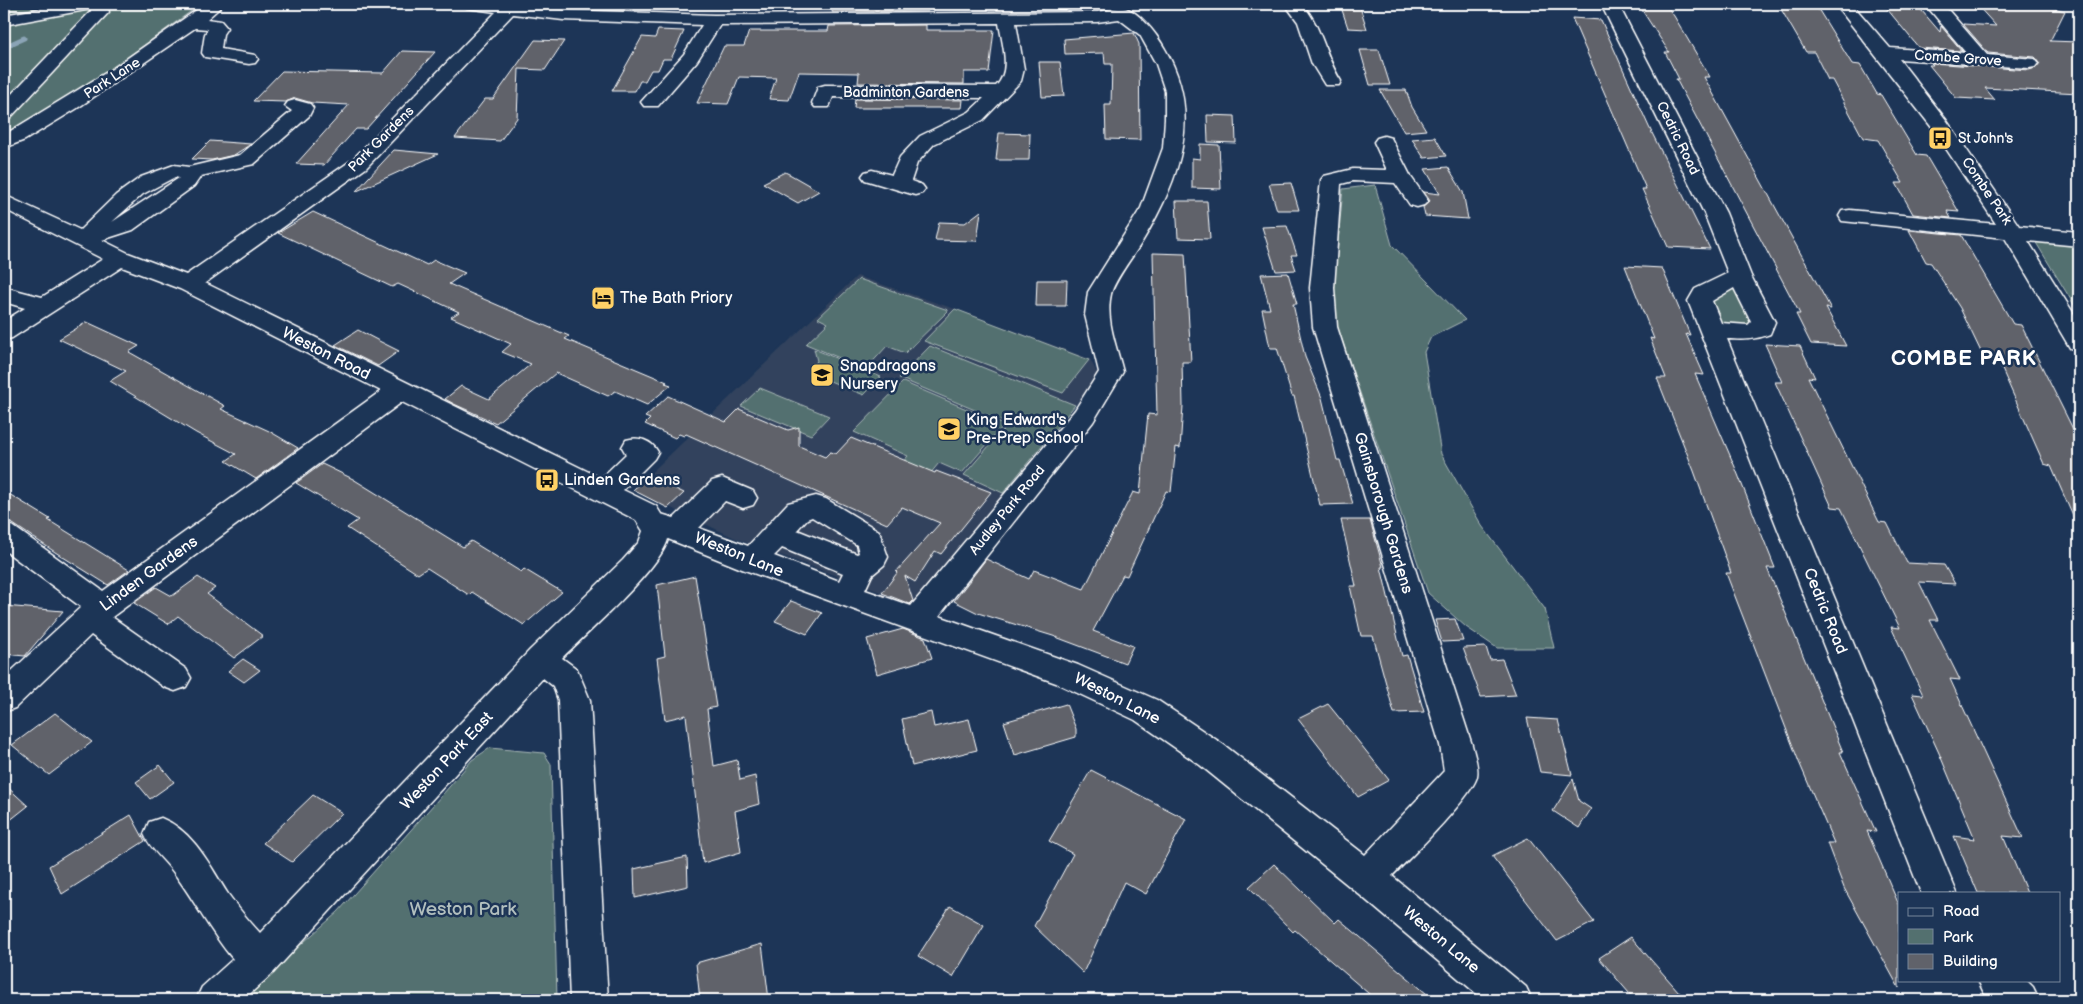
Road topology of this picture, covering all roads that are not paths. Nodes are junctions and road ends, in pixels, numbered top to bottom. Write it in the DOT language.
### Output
graph roads {
  1 [pos="89,4"];
  2 [pos="98,4"];
  3 [pos="215,4"];
  4 [pos="473,4"];
  5 [pos="1293,4"];
  6 [pos="1609,4"];
  7 [pos="1843,4"];
  8 [pos="1935,6"];
  9 [pos="1116,8"];
  10 [pos="1960,8"];
  11 [pos="508,9"];
  12 [pos="626,11"];
  13 [pos="785,12"];
  14 [pos="949,12"];
  15 [pos="1007,18"];
  16 [pos="4,20"];
  17 [pos="714,20"];
  18 [pos="191,22"];
  19 [pos="1887,53"];
  20 [pos="249,59"];
  21 [pos="1982,60"];
  22 [pos="2029,63"];
  23 [pos="1332,81"];
  24 [pos="1001,92"];
  25 [pos="650,101"];
  26 [pos="822,103"];
  27 [pos="295,106"];
  28 [pos="4,113"];
  29 [pos="4,142"];
  30 [pos="1384,142"];
  31 [pos="872,176"];
  32 [pos="1401,177"];
  33 [pos="4,201"];
  34 [pos="1416,201"];
  35 [pos="1850,216"];
  36 [pos="2015,234"];
  37 [pos="2079,239"];
  38 [pos="82,240"];
  39 [pos="120,258"];
  40 [pos="1740,276"];
  41 [pos="188,284"];
  42 [pos="4,294"];
  43 [pos="45,306"];
  44 [pos="1712,330"];
  45 [pos="4,332"];
  46 [pos="2079,342"];
  47 [pos="400,390"];
  48 [pos="635,447"];
  49 [pos="604,492"];
  50 [pos="743,498"];
  51 [pos="659,522"];
  52 [pos="777,534"];
  53 [pos="4,535"];
  54 [pos="752,561"];
  55 [pos="860,568"];
  56 [pos="845,595"];
  57 [pos="97,612"];
  58 [pos="918,621"];
  59 [pos="541,660"];
  60 [pos="175,678"];
  61 [pos="4,698"];
  62 [pos="161,834"];
  63 [pos="1367,878"];
  64 [pos="1939,892"];
  65 [pos="260,960"];
  66 [pos="1999,982"];
  67 [pos="215,1000"];
  68 [pos="589,1000"];
  69 [pos="1513,1000"];
  70 [pos="2020,1000"];
  1 -- 16 [label="street"];
  2 -- 28 [label="street"];
  3 -- 18 [label="street, Park Lane"];
  4 -- 11 [label="street, Audley Park Road"];
  5 -- 23 [label="street"];
  6 -- 40 [label="street, Cedric Road"];
  7 -- 19 [label="street, Combe Park"];
  8 -- 10 [label="street"];
  8 -- 21 [label="street"];
  9 -- 15 [label="street, Audley Park Road"];
  9 -- 58 [label="street, Audley Park Road"];
  11 -- 12 [label="street, Audley Park Road"];
  11 -- 41 [label="street, Park Gardens"];
  12 -- 17 [label="street, Audley Park Road"];
  13 -- 14 [label="street, Audley Park Road"];
  13 -- 17 [label="street, Audley Park Road"];
  14 -- 15 [label="street, Audley Park Road"];
  15 -- 24 [label="street, Badminton Gardens"];
  17 -- 25 [label="street"];
  18 -- 20 [label="street"];
  18 -- 29 [label="street, Park Lane"];
  19 -- 21 [label="street, Combe Grove"];
  19 -- 36 [label="street, Combe Park"];
  21 -- 22 [label="street, Combe Grove"];
  24 -- 26 [label="street, Badminton Gardens"];
  24 -- 31 [label="street, Badminton Gardens"];
  27 -- 38 [label="street"];
  30 -- 32 [label="street"];
  32 -- 34 [label="street"];
  32 -- 63 [label="street, Gainsborough Gardens"];
  33 -- 38 [label="street, Weston Road"];
  35 -- 36 [label="street"];
  36 -- 37 [label="street"];
  36 -- 46 [label="street, Combe Park"];
  38 -- 39 [label="street, Weston Road"];
  39 -- 41 [label="street, Weston Road"];
  39 -- 43 [label="street"];
  40 -- 44 [label="street, Cedric Road"];
  40 -- 44 [label="street, Cedric Road"];
  41 -- 47 [label="street, Weston Road"];
  42 -- 43 [label="street"];
  43 -- 45 [label="street"];
  44 -- 64 [label="street, Cedric Road"];
  47 -- 49 [label="street, Weston Road"];
  47 -- 57 [label="street, Linden Gardens"];
  48 -- 49 [label="street"];
  49 -- 51 [label="street, Weston Road"];
  50 -- 51 [label="street"];
  51 -- 54 [label="street, Weston Lane"];
  51 -- 59 [label="street, Weston Park East"];
  52 -- 54 [label="street"];
  52 -- 55 [label="street"];
  52 -- 55 [label="street"];
  53 -- 57 [label="street"];
  54 -- 56 [label="street, Weston Lane"];
  55 -- 56 [label="street"];
  56 -- 58 [label="street, Weston Lane"];
  57 -- 60 [label="street"];
  57 -- 61 [label="street, Linden Gardens"];
  58 -- 63 [label="street, Weston Lane"];
  59 -- 65 [label="street, Weston Park East"];
  59 -- 68 [label="street"];
  62 -- 65 [label="street"];
  63 -- 69 [label="street, Weston Lane"];
  65 -- 67 [label="street, Weston Park East"];
  66 -- 70 [label="street"];
}
